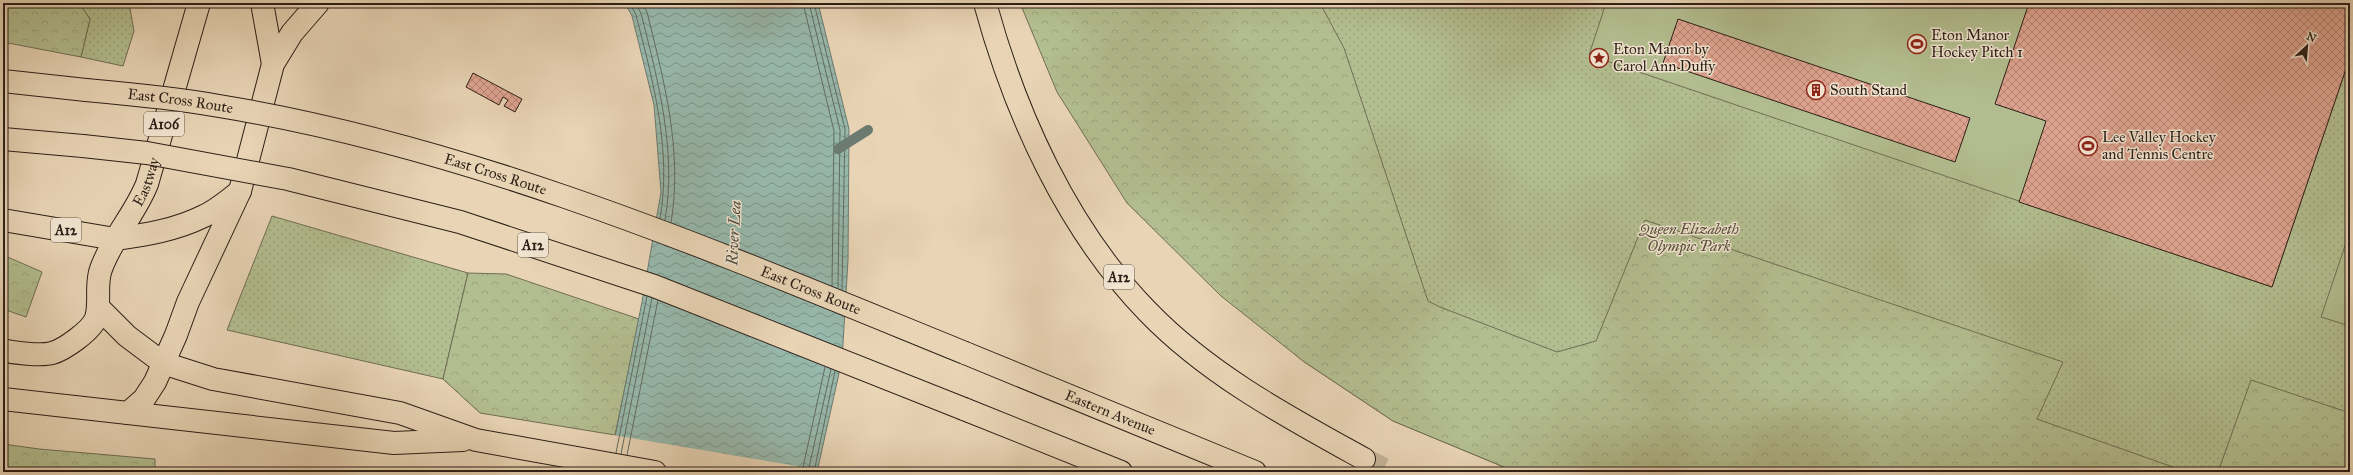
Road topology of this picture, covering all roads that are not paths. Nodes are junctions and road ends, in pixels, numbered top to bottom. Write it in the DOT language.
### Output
graph roads {
  1 [pos="199,3"];
  2 [pos="262,3"];
  3 [pos="318,3"];
  4 [pos="985,3"];
  5 [pos="273,64"];
  6 [pos="3,81"];
  7 [pos="3,139"];
  8 [pos="240,191"];
  9 [pos="3,220"];
  10 [pos="114,239"];
  11 [pos="99,308"];
  12 [pos="3,350"];
  13 [pos="965,353"];
  14 [pos="163,364"];
  15 [pos="3,399"];
  16 [pos="128,414"];
  17 [pos="476,440"];
  18 [pos="1364,460"];
  19 [pos="655,472"];
  20 [pos="1121,472"];
  21 [pos="1255,472"];
  1 -- 10 [label="main road, Eastway / A106"];
  2 -- 5 [label="main road"];
  3 -- 5 [label="main road"];
  4 -- 18 [label="main road, A12"];
  5 -- 8 [label="main road"];
  6 -- 13 [label="main road, East Cross Route, bridge"];
  7 -- 20 [label="main road, A12, bridge"];
  8 -- 10 [label="main road"];
  8 -- 14 [label="main road"];
  9 -- 10 [label="main road, A12"];
  10 -- 11 [label="main road, Eastway / A106"];
  11 -- 12 [label="main road, Eastway / A106"];
  11 -- 14 [label="main road"];
  13 -- 21 [label="main road, Eastern Avenue"];
  14 -- 16 [label="main road"];
  14 -- 17 [label="main road"];
  15 -- 16 [label="main road"];
  16 -- 17 [label="main road"];
  17 -- 19 [label="main road"];
}
